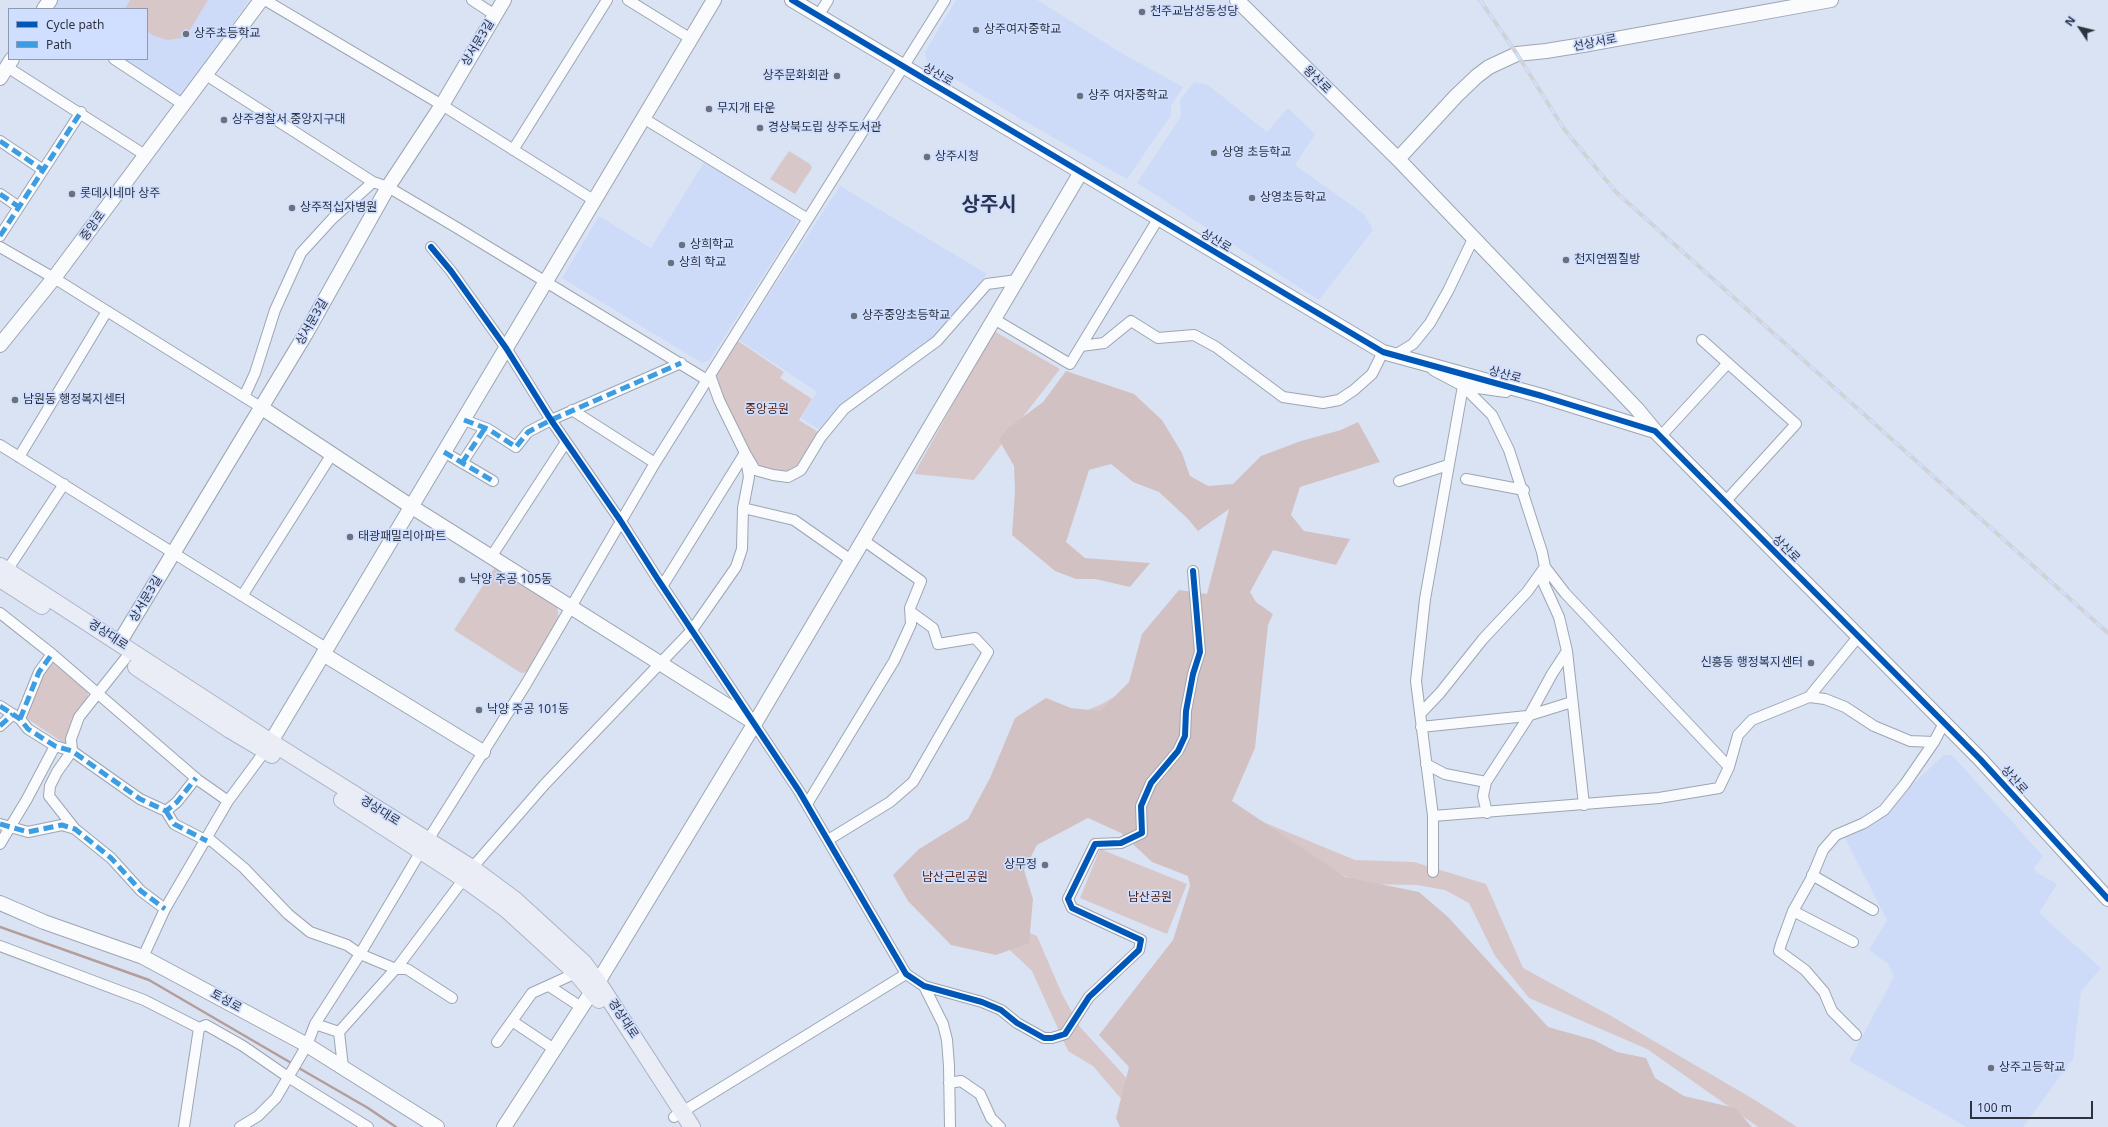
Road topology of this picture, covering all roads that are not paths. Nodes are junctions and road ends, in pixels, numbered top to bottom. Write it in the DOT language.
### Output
graph roads {
  1 [pos="261,0"];
  2 [pos="265,0"];
  3 [pos="472,0"];
  4 [pos="504,0"];
  5 [pos="607,0"];
  6 [pos="628,0"];
  7 [pos="714,0"];
  8 [pos="792,0"];
  9 [pos="828,0"];
  10 [pos="945,0"];
  11 [pos="1237,0"];
  12 [pos="1830,0"];
  13 [pos="495,15"];
  14 [pos="818,16"];
  15 [pos="690,39"];
  16 [pos="116,60"];
  17 [pos="5,68"];
  18 [pos="904,68"];
  19 [pos="206,75"];
  20 [pos="184,105"];
  21 [pos="442,105"];
  22 [pos="81,112"];
  23 [pos="643,118"];
  24 [pos="0,141"];
  25 [pos="513,150"];
  26 [pos="145,155"];
  27 [pos="1398,160"];
  28 [pos="43,170"];
  29 [pos="1081,172"];
  30 [pos="373,182"];
  31 [pos="388,187"];
  32 [pos="0,194"];
  33 [pos="595,201"];
  34 [pos="19,207"];
  35 [pos="808,219"];
  36 [pos="1158,219"];
  37 [pos="0,236"];
  38 [pos="1473,239"];
  39 [pos="0,247"];
  40 [pos="431,247"];
  41 [pos="54,278"];
  42 [pos="1017,280"];
  43 [pos="547,281"];
  44 [pos="107,311"];
  45 [pos="994,319"];
  46 [pos="1702,340"];
  47 [pos="0,345"];
  48 [pos="1081,346"];
  49 [pos="506,348"];
  50 [pos="1389,354"];
  51 [pos="1728,363"];
  52 [pos="681,364"];
  53 [pos="1421,364"];
  54 [pos="708,377"];
  55 [pos="1463,386"];
  56 [pos="1542,396"];
  57 [pos="244,397"];
  58 [pos="262,408"];
  59 [pos="572,410"];
  60 [pos="464,420"];
  61 [pos="551,420"];
  62 [pos="485,428"];
  63 [pos="1660,437"];
  64 [pos="566,442"];
  65 [pos="0,445"];
  66 [pos="444,452"];
  67 [pos="745,453"];
  68 [pos="332,454"];
  69 [pos="19,457"];
  70 [pos="656,462"];
  71 [pos="462,463"];
  72 [pos="1448,465"];
  73 [pos="1466,479"];
  74 [pos="493,481"];
  75 [pos="1398,481"];
  76 [pos="64,484"];
  77 [pos="1524,490"];
  78 [pos="1724,502"];
  79 [pos="412,507"];
  80 [pos="743,508"];
  81 [pos="620,520"];
  82 [pos="863,540"];
  83 [pos="173,554"];
  84 [pos="492,557"];
  85 [pos="851,560"];
  86 [pos="1545,567"];
  87 [pos="1192,571"];
  88 [pos="2,575"];
  89 [pos="663,585"];
  90 [pos="242,596"];
  91 [pos="571,606"];
  92 [pos="911,612"];
  93 [pos="0,613"];
  94 [pos="692,630"];
  95 [pos="1858,637"];
  96 [pos="119,643"];
  97 [pos="325,651"];
  98 [pos="1567,651"];
  99 [pos="52,654"];
  100 [pos="125,659"];
  101 [pos="662,664"];
  102 [pos="98,693"];
  103 [pos="1809,697"];
  104 [pos="1572,702"];
  105 [pos="0,706"];
  106 [pos="1420,714"];
  107 [pos="1529,716"];
  108 [pos="16,717"];
  109 [pos="755,723"];
  110 [pos="1944,723"];
  111 [pos="0,726"];
  112 [pos="1422,727"];
  113 [pos="1934,742"];
  114 [pos="55,746"];
  115 [pos="268,746"];
  116 [pos="72,751"];
  117 [pos="483,752"];
  118 [pos="1426,764"];
  119 [pos="1729,767"];
  120 [pos="196,778"];
  121 [pos="1486,782"];
  122 [pos="228,801"];
  123 [pos="807,804"];
  124 [pos="1584,805"];
  125 [pos="166,811"];
  126 [pos="1487,813"];
  127 [pos="1433,816"];
  128 [pos="5,826"];
  129 [pos="75,829"];
  130 [pos="207,839"];
  131 [pos="828,840"];
  132 [pos="0,844"];
  133 [pos="424,846"];
  134 [pos="1433,872"];
  135 [pos="468,874"];
  136 [pos="1812,875"];
  137 [pos="2108,899"];
  138 [pos="0,903"];
  139 [pos="165,909"];
  140 [pos="1873,910"];
  141 [pos="1793,911"];
  142 [pos="1853,942"];
  143 [pos="0,946"];
  144 [pos="360,954"];
  145 [pos="143,957"];
  146 [pos="396,969"];
  147 [pos="576,973"];
  148 [pos="906,974"];
  149 [pos="548,986"];
  150 [pos="596,986"];
  151 [pos="924,986"];
  152 [pos="452,998"];
  153 [pos="581,1007"];
  154 [pos="512,1021"];
  155 [pos="315,1024"];
  156 [pos="199,1028"];
  157 [pos="339,1032"];
  158 [pos="1856,1035"];
  159 [pos="497,1042"];
  160 [pos="305,1047"];
  161 [pos="554,1049"];
  162 [pos="343,1067"];
  163 [pos="288,1077"];
  164 [pos="949,1083"];
  165 [pos="679,1119"];
  166 [pos="184,1127"];
  167 [pos="240,1127"];
  168 [pos="368,1127"];
  169 [pos="437,1127"];
  170 [pos="504,1127"];
  171 [pos="692,1127"];
  172 [pos="950,1127"];
  173 [pos="1000,1127"];
  1 -- 19 [label="street, 중앙로"];
  2 -- 21 [label="street"];
  3 -- 13 [label="street"];
  4 -- 13 [label="street, 상서문3길"];
  5 -- 25 [label="street"];
  6 -- 15 [label="street"];
  7 -- 15 [label="street"];
  8 -- 14 [label="street, 상산로"];
  9 -- 14 [label="street"];
  10 -- 18 [label="street"];
  11 -- 27 [label="street, 왕산로"];
  12 -- 27 [label="street, 선상서로"];
  13 -- 21 [label="street, 상서문3길"];
  14 -- 18 [label="street, 상산로"];
  15 -- 23 [label="street"];
  16 -- 20 [label="street"];
  17 -- 22 [label="street"];
  18 -- 29 [label="street, 상산로"];
  18 -- 35 [label="street"];
  19 -- 20 [label="street, 중앙로"];
  19 -- 30 [label="street"];
  20 -- 26 [label="street, 중앙로"];
  21 -- 25 [label="street"];
  21 -- 31 [label="street, 상서문3길"];
  22 -- 26 [label="street"];
  22 -- 28 [label="street"];
  23 -- 33 [label="street"];
  23 -- 35 [label="street"];
  24 -- 28 [label="street"];
  25 -- 33 [label="street"];
  26 -- 41 [label="street, 중앙로"];
  27 -- 38 [label="street, 왕산로"];
  28 -- 34 [label="street"];
  29 -- 36 [label="street, 상산로"];
  29 -- 42 [label="street"];
  30 -- 31 [label="street"];
  30 -- 57 [label="street"];
  31 -- 43 [label="street"];
  31 -- 58 [label="street, 상서문3길"];
  32 -- 34 [label="street"];
  33 -- 43 [label="street"];
  34 -- 37 [label="street"];
  35 -- 54 [label="street"];
  36 -- 48 [label="street"];
  36 -- 50 [label="street, 상산로"];
  38 -- 50 [label="street"];
  38 -- 63 [label="street, 왕산로"];
  39 -- 41 [label="street"];
  40 -- 49 [label="street"];
  41 -- 44 [label="street"];
  41 -- 47 [label="street, 중앙로"];
  42 -- 45 [label="street"];
  42 -- 67 [label="street"];
  43 -- 49 [label="street"];
  43 -- 52 [label="street"];
  44 -- 57 [label="street"];
  44 -- 69 [label="street"];
  45 -- 48 [label="street"];
  45 -- 82 [label="street"];
  46 -- 51 [label="street"];
  48 -- 50 [label="street"];
  49 -- 60 [label="street"];
  49 -- 61 [label="street"];
  50 -- 53 [label="street, 상산로"];
  51 -- 63 [label="street"];
  51 -- 78 [label="street"];
  52 -- 54 [label="street"];
  52 -- 59 [label="street"];
  53 -- 55 [label="street"];
  53 -- 56 [label="street, 상산로"];
  54 -- 67 [label="street"];
  54 -- 70 [label="street"];
  55 -- 56 [label="street"];
  55 -- 72 [label="street"];
  55 -- 77 [label="street"];
  56 -- 63 [label="street, 상산로"];
  57 -- 58 [label="street"];
  58 -- 68 [label="street"];
  58 -- 83 [label="street, 상서문3길"];
  59 -- 61 [label="street"];
  59 -- 70 [label="street"];
  60 -- 62 [label="street"];
  60 -- 66 [label="street"];
  61 -- 62 [label="street"];
  61 -- 64 [label="street"];
  62 -- 71 [label="street"];
  63 -- 78 [label="street, 상산로"];
  64 -- 81 [label="street"];
  64 -- 84 [label="street"];
  65 -- 69 [label="street"];
  66 -- 71 [label="street"];
  66 -- 79 [label="street"];
  67 -- 80 [label="street"];
  67 -- 89 [label="street"];
  68 -- 79 [label="street"];
  68 -- 90 [label="street"];
  69 -- 76 [label="street"];
  70 -- 81 [label="street"];
  71 -- 74 [label="street"];
  72 -- 75 [label="street"];
  72 -- 106 [label="street"];
  73 -- 77 [label="street"];
  76 -- 83 [label="street"];
  76 -- 88 [label="street"];
  77 -- 86 [label="street"];
  78 -- 95 [label="street, 상산로"];
  79 -- 84 [label="street"];
  79 -- 97 [label="street"];
  80 -- 85 [label="street"];
  80 -- 94 [label="street"];
  81 -- 89 [label="street"];
  81 -- 91 [label="street"];
  82 -- 85 [label="street"];
  82 -- 92 [label="street"];
  83 -- 90 [label="street"];
  83 -- 96 [label="street, 상서문3길"];
  84 -- 91 [label="street"];
  85 -- 109 [label="street"];
  86 -- 98 [label="street"];
  86 -- 106 [label="street"];
  86 -- 119 [label="street"];
  87 -- 151 [label="street"];
  88 -- 96 [label="main road, 경상대로"];
  88 -- 100 [label="main road, 경상대로"];
  89 -- 94 [label="street"];
  90 -- 97 [label="street"];
  91 -- 101 [label="street"];
  91 -- 117 [label="street"];
  92 -- 123 [label="street"];
  92 -- 131 [label="street"];
  93 -- 99 [label="street"];
  94 -- 101 [label="street"];
  94 -- 109 [label="street"];
  95 -- 103 [label="street"];
  95 -- 110 [label="street, 상산로"];
  96 -- 115 [label="main road, 경상대로"];
  97 -- 115 [label="street"];
  97 -- 117 [label="street"];
  98 -- 104 [label="street"];
  98 -- 107 [label="street"];
  99 -- 102 [label="street"];
  99 -- 108 [label="street"];
  100 -- 102 [label="street"];
  100 -- 115 [label="main road, 경상대로"];
  101 -- 109 [label="street"];
  101 -- 135 [label="street"];
  102 -- 116 [label="street"];
  102 -- 120 [label="street"];
  103 -- 113 [label="street"];
  103 -- 119 [label="street"];
  104 -- 107 [label="street"];
  104 -- 124 [label="street"];
  105 -- 108 [label="street"];
  106 -- 112 [label="street"];
  107 -- 112 [label="street"];
  107 -- 121 [label="street"];
  108 -- 111 [label="street"];
  108 -- 114 [label="street"];
  109 -- 123 [label="street"];
  109 -- 150 [label="street"];
  110 -- 113 [label="street"];
  110 -- 137 [label="street, 상산로"];
  112 -- 118 [label="street"];
  113 -- 136 [label="street"];
  114 -- 116 [label="street"];
  114 -- 128 [label="street"];
  115 -- 122 [label="street"];
  115 -- 133 [label="main road, 경상대로"];
  116 -- 125 [label="street"];
  116 -- 129 [label="street"];
  117 -- 133 [label="street"];
  118 -- 121 [label="street"];
  118 -- 127 [label="street"];
  119 -- 124 [label="street"];
  120 -- 122 [label="street"];
  120 -- 125 [label="street"];
  121 -- 126 [label="street"];
  122 -- 130 [label="street"];
  123 -- 131 [label="street"];
  124 -- 126 [label="street"];
  125 -- 130 [label="street"];
  126 -- 127 [label="street"];
  127 -- 134 [label="street"];
  128 -- 129 [label="street"];
  128 -- 132 [label="street"];
  129 -- 139 [label="street"];
  130 -- 139 [label="street"];
  130 -- 144 [label="street"];
  131 -- 148 [label="street"];
  133 -- 135 [label="main road, 경상대로"];
  133 -- 144 [label="street"];
  135 -- 146 [label="street"];
  135 -- 147 [label="main road, 경상대로"];
  135 -- 150 [label="main road, 경상대로"];
  136 -- 140 [label="street"];
  136 -- 141 [label="street"];
  138 -- 145 [label="street, 토성로"];
  139 -- 145 [label="street"];
  141 -- 142 [label="street"];
  141 -- 158 [label="street"];
  143 -- 156 [label="street"];
  144 -- 146 [label="street"];
  144 -- 155 [label="street"];
  145 -- 160 [label="street, 토성로"];
  146 -- 152 [label="street"];
  146 -- 157 [label="street"];
  147 -- 149 [label="street"];
  147 -- 150 [label="main road, 경상대로"];
  148 -- 151 [label="street"];
  148 -- 165 [label="street"];
  149 -- 153 [label="street"];
  149 -- 154 [label="street"];
  150 -- 153 [label="street"];
  150 -- 165 [label="main road, 경상대로"];
  151 -- 164 [label="street"];
  153 -- 161 [label="street"];
  154 -- 159 [label="street"];
  154 -- 161 [label="street"];
  155 -- 157 [label="street"];
  155 -- 160 [label="street"];
  156 -- 163 [label="street"];
  156 -- 166 [label="street"];
  157 -- 162 [label="street"];
  160 -- 162 [label="street, 토성로"];
  160 -- 163 [label="street"];
  161 -- 170 [label="street"];
  162 -- 169 [label="street, 토성로"];
  163 -- 167 [label="street"];
  163 -- 168 [label="street"];
  164 -- 172 [label="street"];
  164 -- 173 [label="street"];
  165 -- 171 [label="main road, 경상대로"];
}
